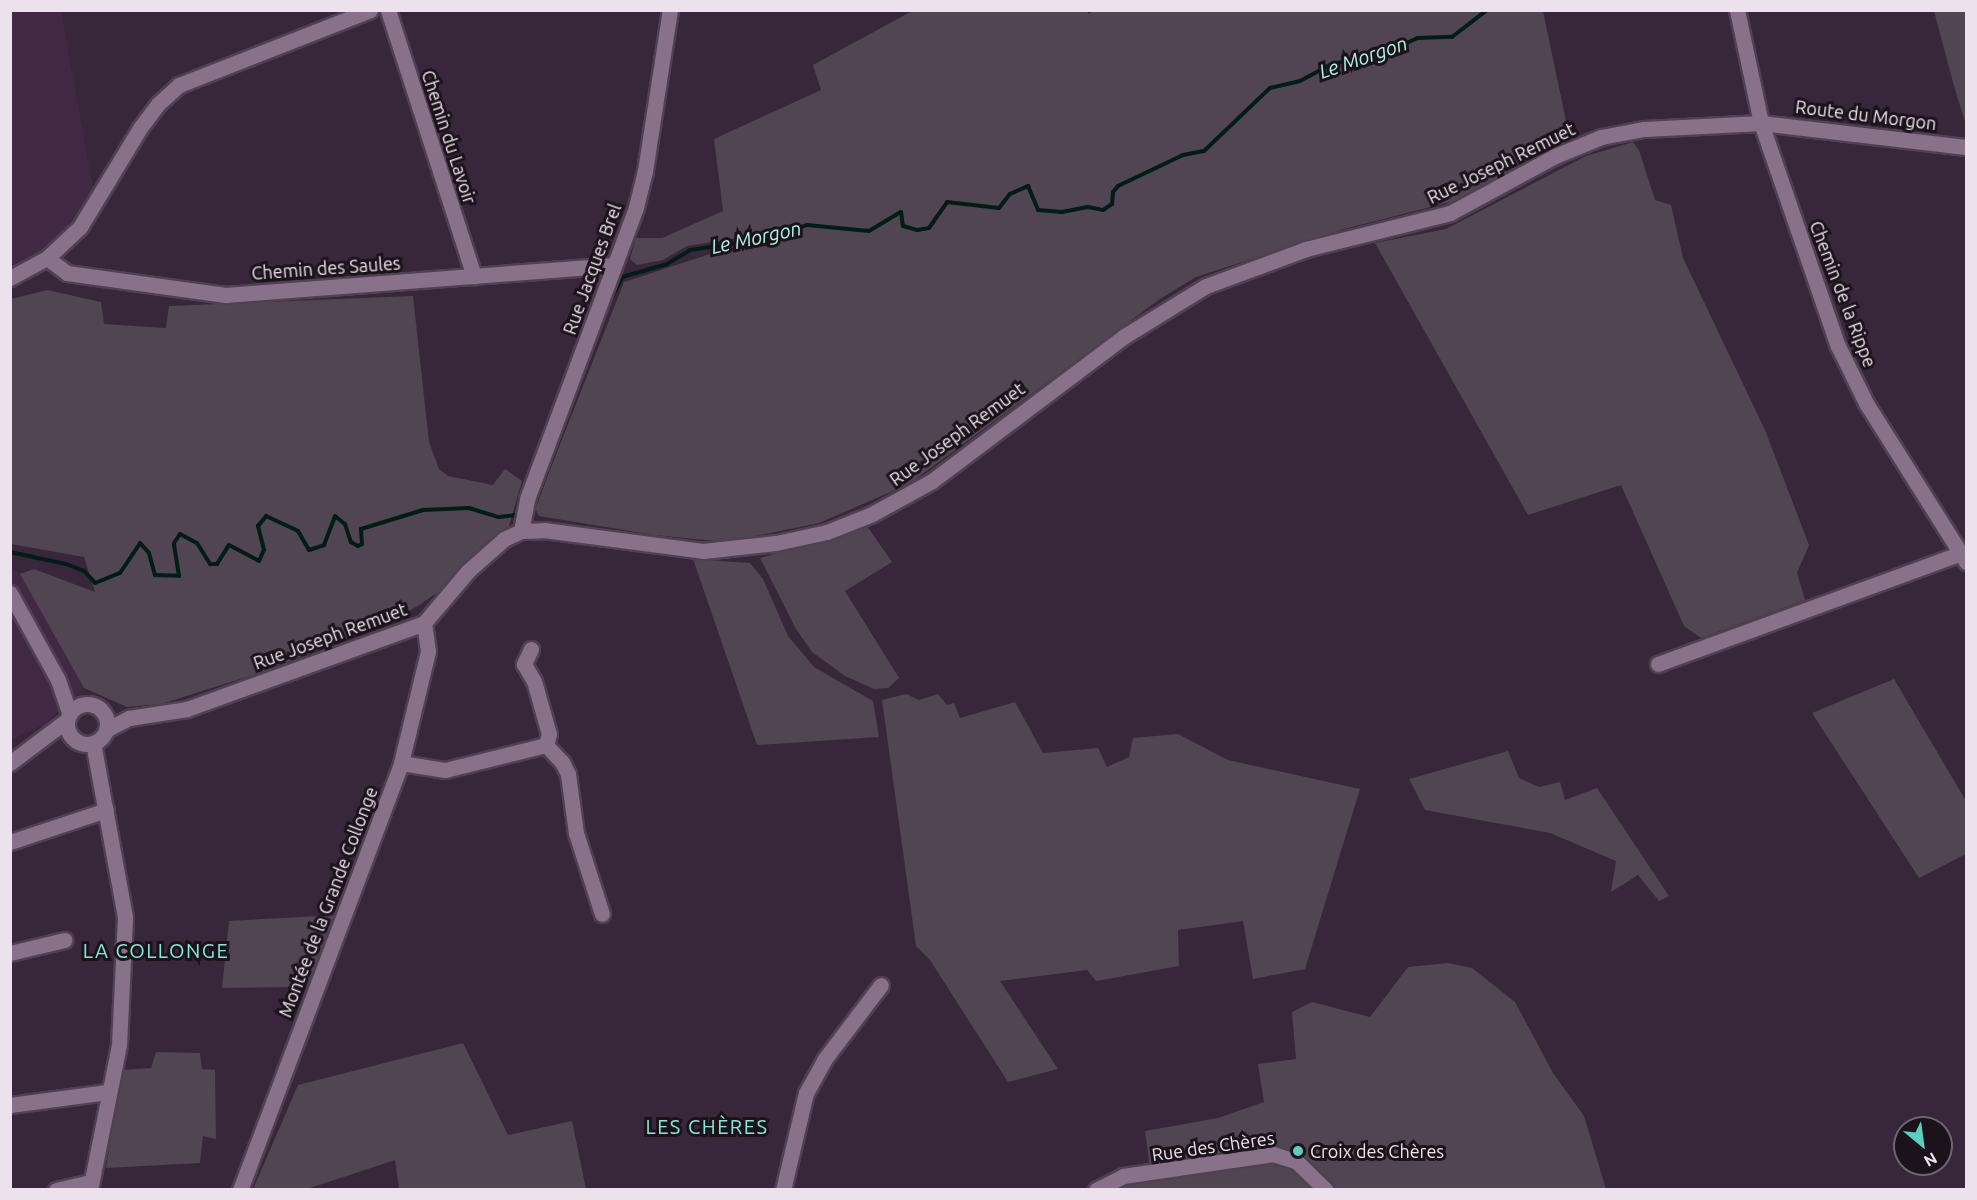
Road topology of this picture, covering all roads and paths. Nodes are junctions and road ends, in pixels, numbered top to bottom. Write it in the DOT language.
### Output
graph roads {
  1 [pos="370,10"];
  2 [pos="388,10"];
  3 [pos="670,10"];
  4 [pos="1737,10"];
  5 [pos="1761,123"];
  6 [pos="1966,147"];
  7 [pos="47,258"];
  8 [pos="613,265"];
  9 [pos="474,276"];
  10 [pos="10,278"];
  11 [pos="521,531"];
  12 [pos="1964,558"];
  13 [pos="10,593"];
  14 [pos="424,623"];
  15 [pos="531,649"];
  16 [pos="1658,664"];
  17 [pos="58,680"];
  18 [pos="98,709"];
  19 [pos="68,717"];
  20 [pos="129,718"];
  21 [pos="106,730"];
  22 [pos="76,742"];
  23 [pos="93,743"];
  24 [pos="546,745"];
  25 [pos="30,750"];
  26 [pos="10,763"];
  27 [pos="401,763"];
  28 [pos="106,810"];
  29 [pos="10,842"];
  30 [pos="602,915"];
  31 [pos="64,940"];
  32 [pos="10,953"];
  33 [pos="881,985"];
  34 [pos="107,1092"];
  35 [pos="10,1105"];
  36 [pos="90,1186"];
  37 [pos="56,1190"];
  38 [pos="240,1190"];
  39 [pos="783,1190"];
  40 [pos="1096,1190"];
  41 [pos="1326,1190"];
  1 -- 7 [label="street"];
  2 -- 9 [label="street, Chemin du Lavoir"];
  3 -- 8 [label="street, Rue Jacques Brel"];
  4 -- 5 [label="street, Chemin de la Rippe"];
  5 -- 6 [label="street, Route du Morgon"];
  5 -- 11 [label="street, Rue Joseph Remuet"];
  5 -- 12 [label="street, Chemin de la Rippe"];
  7 -- 9 [label="street, Chemin des Saules"];
  7 -- 10 [label="street"];
  8 -- 9 [label="street, Chemin des Saules"];
  8 -- 11 [label="street, Rue Jacques Brel"];
  11 -- 14 [label="street, Rue Joseph Remuet"];
  12 -- 16 [label="street"];
  13 -- 17 [label="street"];
  14 -- 20 [label="street, Rue Joseph Remuet"];
  14 -- 27 [label="street, Montée de la Grande Collonge"];
  15 -- 24 [label="street"];
  17 -- 18 [label="street"];
  17 -- 19 [label="street"];
  18 -- 19 [label="street"];
  18 -- 20 [label="street"];
  18 -- 21 [label="street"];
  19 -- 22 [label="street"];
  19 -- 25 [label="street"];
  20 -- 21 [label="street, Rue Joseph Remuet"];
  21 -- 23 [label="street"];
  22 -- 23 [label="street"];
  22 -- 25 [label="street"];
  23 -- 28 [label="street"];
  24 -- 27 [label="street"];
  24 -- 30 [label="street"];
  25 -- 26 [label="street"];
  27 -- 38 [label="street, Montée de la Grande Collonge"];
  28 -- 29 [label="street"];
  28 -- 34 [label="street"];
  31 -- 32 [label="street"];
  33 -- 39 [label="street"];
  34 -- 35 [label="street"];
  34 -- 36 [label="street"];
  36 -- 37 [label="street"];
  40 -- 41 [label="street, Rue des Chères"];
}
